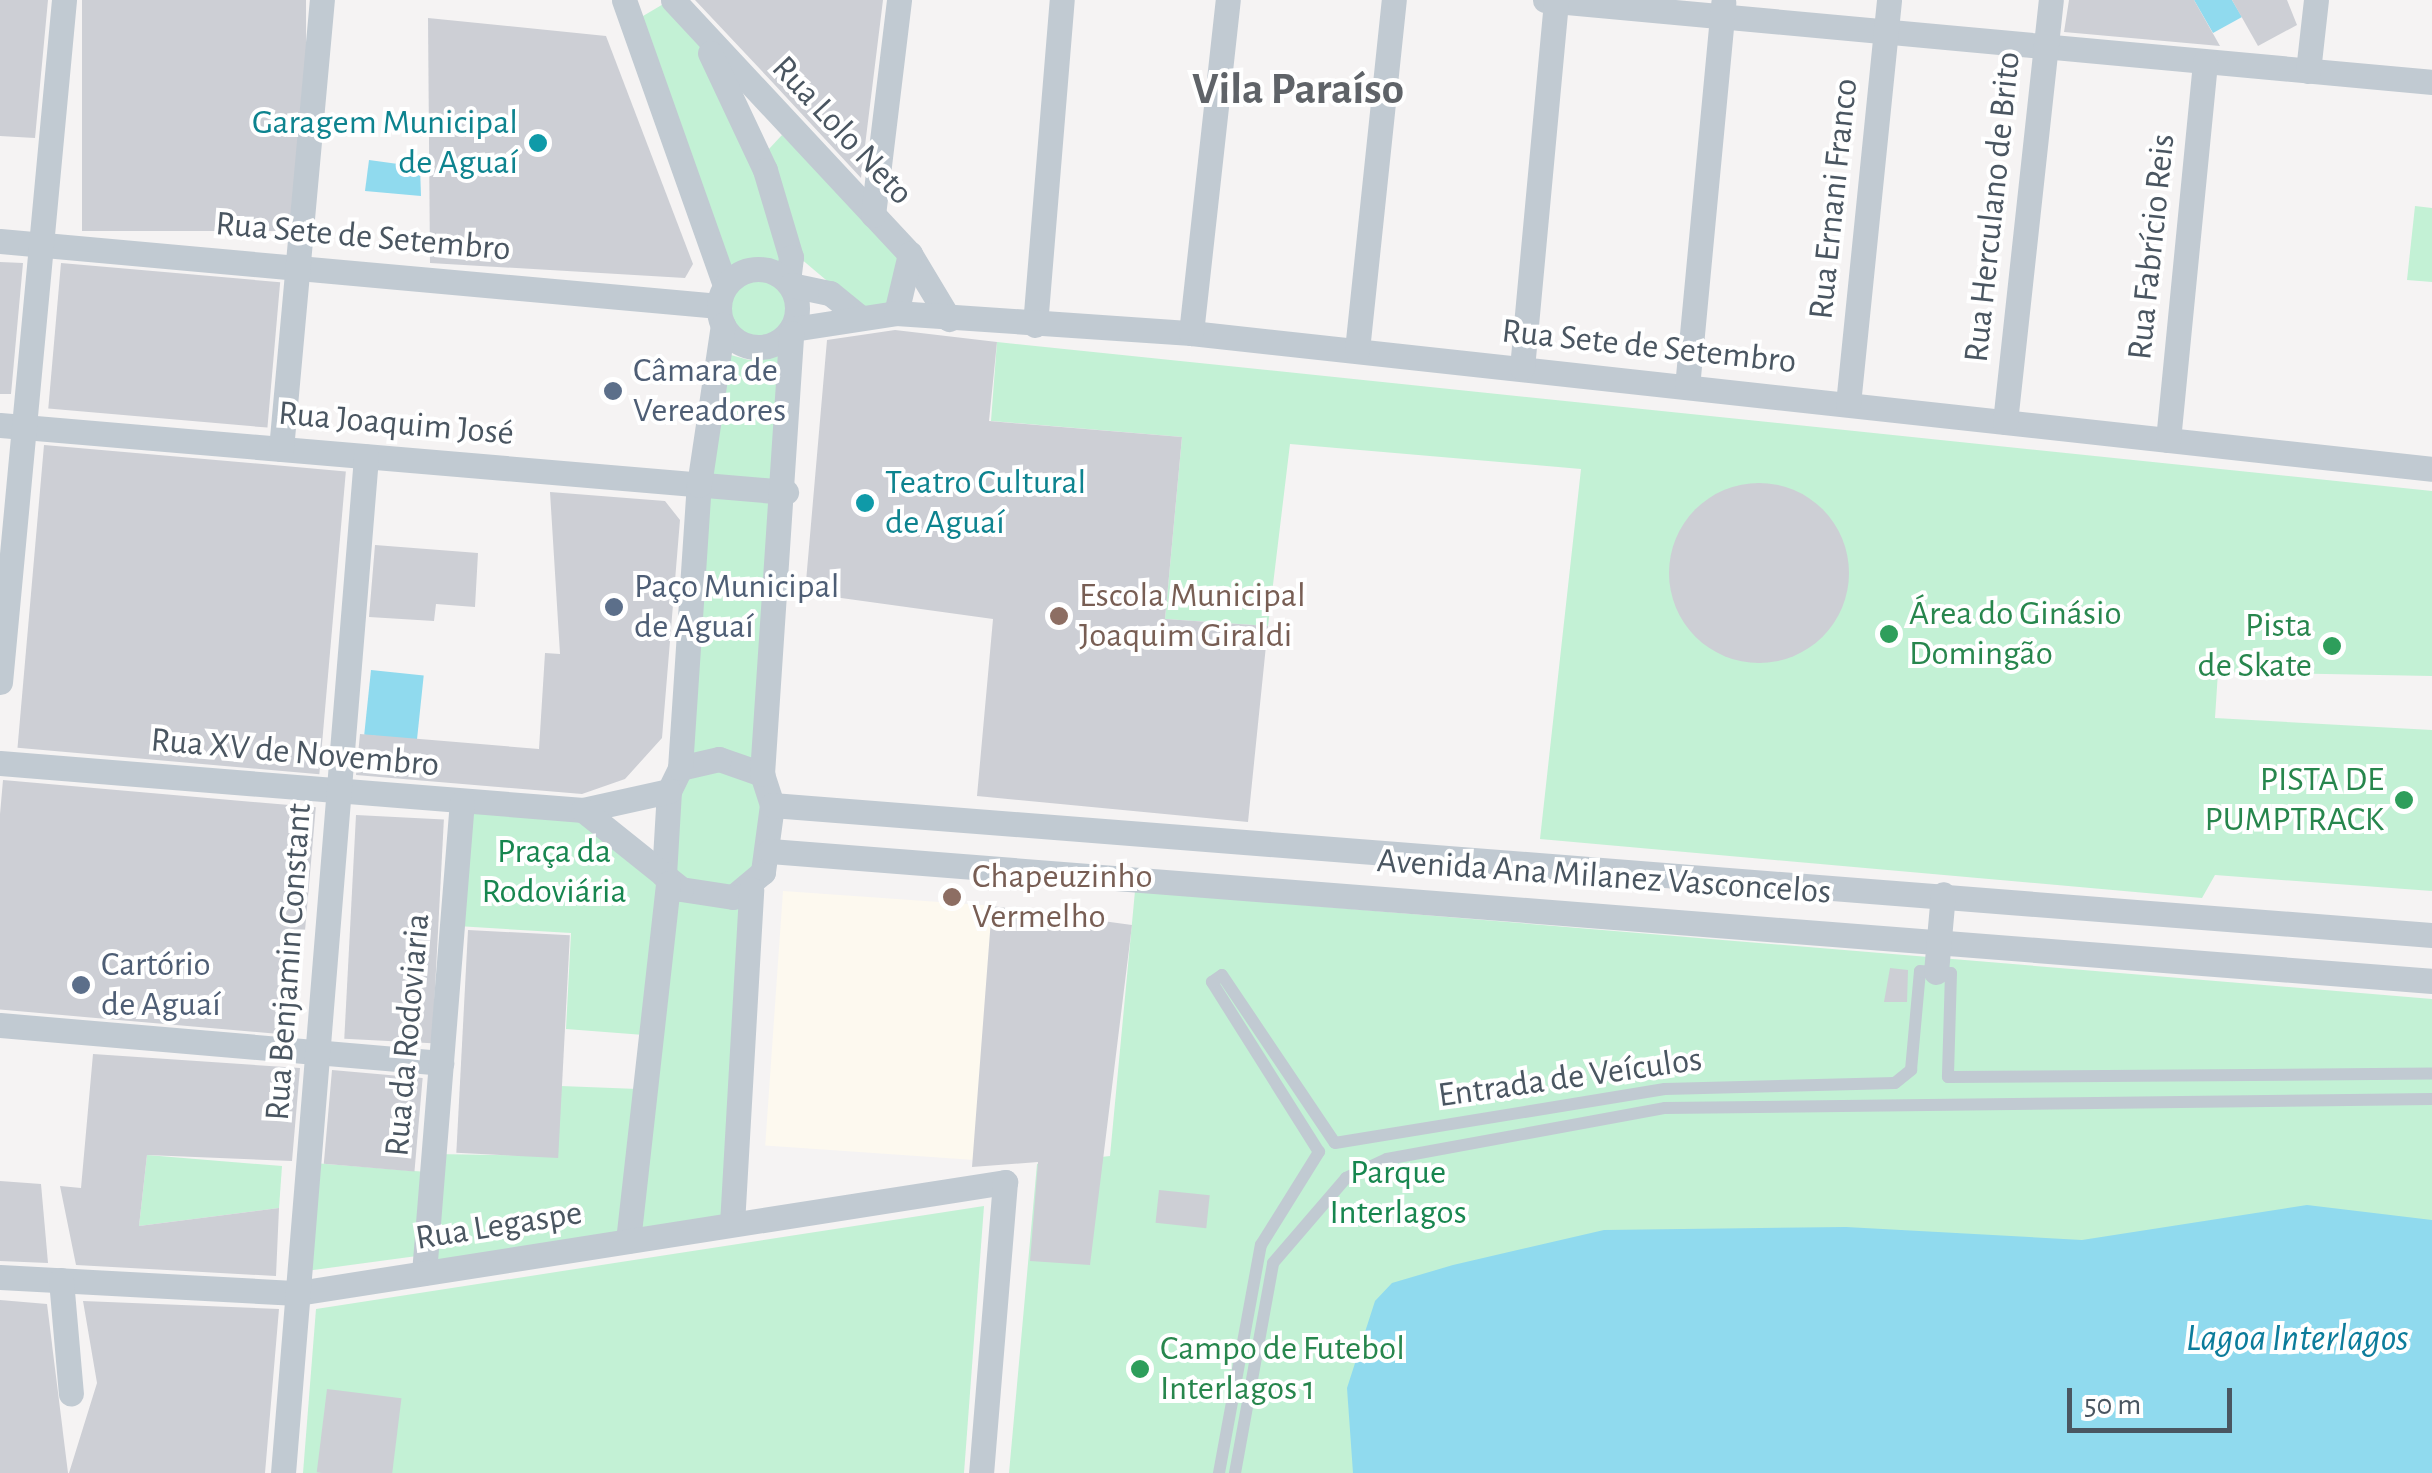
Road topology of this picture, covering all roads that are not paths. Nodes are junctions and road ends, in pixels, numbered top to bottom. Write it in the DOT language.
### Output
graph roads {
  1 [pos="64,0"];
  2 [pos="322,0"];
  3 [pos="899,0"];
  4 [pos="1062,0"];
  5 [pos="1228,0"];
  6 [pos="1394,0"];
  7 [pos="1545,0"];
  8 [pos="1556,0"];
  9 [pos="1889,0"];
  10 [pos="2051,0"];
  11 [pos="2316,0"];
  12 [pos="674,1"];
  13 [pos="1722,8"];
  14 [pos="628,10"];
  15 [pos="700,32"];
  16 [pos="1886,32"];
  17 [pos="2046,47"];
  18 [pos="2205,62"];
  19 [pos="2308,71"];
  20 [pos="2432,82"];
  21 [pos="874,215"];
  22 [pos="0,240"];
  23 [pos="41,244"];
  24 [pos="910,254"];
  25 [pos="298,266"];
  26 [pos="789,283"];
  27 [pos="722,306"];
  28 [pos="896,313"];
  29 [pos="858,316"];
  30 [pos="949,318"];
  31 [pos="1035,326"];
  32 [pos="792,331"];
  33 [pos="1191,333"];
  34 [pos="1357,350"];
  35 [pos="1522,368"];
  36 [pos="1687,386"];
  37 [pos="1848,404"];
  38 [pos="2005,422"];
  39 [pos="12,426"];
  40 [pos="2168,440"];
  41 [pos="281,449"];
  42 [pos="366,456"];
  43 [pos="2432,469"];
  44 [pos="698,484"];
  45 [pos="786,492"];
  46 [pos="0,682"];
  47 [pos="0,763"];
  48 [pos="762,774"];
  49 [pos="674,780"];
  50 [pos="336,792"];
  51 [pos="462,803"];
  52 [pos="772,805"];
  53 [pos="583,810"];
  54 [pos="1251,839"];
  55 [pos="770,851"];
  56 [pos="1581,863"];
  57 [pos="1727,875"];
  58 [pos="666,879"];
  59 [pos="1247,885"];
  60 [pos="750,890"];
  61 [pos="1943,894"];
  62 [pos="1577,909"];
  63 [pos="1724,921"];
  64 [pos="2432,935"];
  65 [pos="1940,939"];
  66 [pos="1936,972"];
  67 [pos="2432,981"];
  68 [pos="0,1025"];
  69 [pos="317,1054"];
  70 [pos="441,1063"];
  71 [pos="2432,1074"];
  72 [pos="2432,1098"];
  73 [pos="732,1224"];
  74 [pos="628,1241"];
  75 [pos="424,1273"];
  76 [pos="0,1276"];
  77 [pos="61,1280"];
  78 [pos="298,1293"];
  79 [pos="71,1394"];
  80 [pos="283,1473"];
  81 [pos="981,1473"];
  82 [pos="1219,1473"];
  83 [pos="1235,1473"];
  1 -- 23 [label="street"];
  2 -- 25 [label="street"];
  3 -- 21 [label="street"];
  4 -- 31 [label="street"];
  5 -- 33 [label="street"];
  6 -- 34 [label="street"];
  7 -- 8 [label="street"];
  8 -- 13 [label="street"];
  8 -- 35 [label="street"];
  9 -- 16 [label="street, Rua Ernani Franco"];
  10 -- 17 [label="street, Rua Herculano de Brito"];
  11 -- 19 [label="street"];
  12 -- 14 [label="street"];
  12 -- 15 [label="street, Rua Lolo Neto"];
  13 -- 16 [label="street"];
  13 -- 36 [label="street"];
  14 -- 27 [label="street"];
  15 -- 21 [label="street, Rua Lolo Neto"];
  15 -- 26 [label="street"];
  16 -- 17 [label="street"];
  16 -- 37 [label="street, Rua Ernani Franco"];
  17 -- 18 [label="street"];
  17 -- 38 [label="street, Rua Herculano de Brito"];
  18 -- 19 [label="street"];
  18 -- 40 [label="street, Rua Fabrício Reis"];
  19 -- 20 [label="street"];
  21 -- 24 [label="street, Rua Lolo Neto"];
  22 -- 23 [label="street, Rua Sete de Setembro"];
  23 -- 25 [label="street, Rua Sete de Setembro"];
  23 -- 39 [label="street"];
  24 -- 28 [label="street"];
  24 -- 30 [label="street, Rua Lolo Neto"];
  25 -- 27 [label="street, Rua Sete de Setembro"];
  25 -- 41 [label="street"];
  26 -- 27 [label="street"];
  26 -- 29 [label="street"];
  26 -- 32 [label="street"];
  27 -- 32 [label="street, Rua Sete de Setembro"];
  27 -- 44 [label="street"];
  28 -- 29 [label="street, Rua Sete de Setembro"];
  28 -- 30 [label="street, Rua Sete de Setembro"];
  29 -- 32 [label="street, Rua Sete de Setembro"];
  30 -- 31 [label="street, Rua Sete de Setembro"];
  31 -- 33 [label="street, Rua Sete de Setembro"];
  32 -- 45 [label="street"];
  33 -- 34 [label="street, Rua Sete de Setembro"];
  34 -- 35 [label="street, Rua Sete de Setembro"];
  35 -- 36 [label="street, Rua Sete de Setembro"];
  36 -- 37 [label="street, Rua Sete de Setembro"];
  37 -- 38 [label="street, Rua Sete de Setembro"];
  38 -- 40 [label="street, Rua Sete de Setembro"];
  39 -- 41 [label="street, Rua Joaquim José"];
  39 -- 46 [label="street"];
  40 -- 43 [label="street, Rua Sete de Setembro"];
  41 -- 42 [label="street, Rua Joaquim José"];
  42 -- 44 [label="street, Rua Joaquim José"];
  42 -- 50 [label="street, Rua Benjamin Constant"];
  44 -- 45 [label="street, Rua Joaquim José"];
  44 -- 49 [label="street"];
  45 -- 48 [label="street"];
  47 -- 50 [label="street, Rua XV de Novembro"];
  48 -- 49 [label="street"];
  48 -- 52 [label="street"];
  49 -- 53 [label="street, Rua XV de Novembro"];
  49 -- 58 [label="street"];
  50 -- 51 [label="street, Rua XV de Novembro"];
  50 -- 69 [label="street, Rua Benjamin Constant"];
  51 -- 53 [label="street, Rua XV de Novembro"];
  51 -- 70 [label="street, Rua da Rodoviaria"];
  52 -- 54 [label="street, Avenida Ana Milanez Vasconcelos"];
  52 -- 55 [label="street"];
  53 -- 58 [label="street"];
  54 -- 56 [label="street, Avenida Ana Milanez Vasconcelos"];
  54 -- 59 [label="street"];
  55 -- 59 [label="street, Avenida Ana Milanez Vasconcelos"];
  55 -- 60 [label="street"];
  56 -- 57 [label="street, Avenida Ana Milanez Vasconcelos"];
  56 -- 62 [label="street"];
  57 -- 61 [label="street, Avenida Ana Milanez Vasconcelos"];
  57 -- 63 [label="street"];
  58 -- 60 [label="street"];
  58 -- 74 [label="street"];
  59 -- 62 [label="street, Avenida Ana Milanez Vasconcelos"];
  60 -- 73 [label="street"];
  61 -- 64 [label="street, Avenida Ana Milanez Vasconcelos"];
  61 -- 65 [label="street"];
  62 -- 63 [label="street, Avenida Ana Milanez Vasconcelos"];
  63 -- 65 [label="street, Avenida Ana Milanez Vasconcelos"];
  65 -- 66 [label="street"];
  65 -- 67 [label="street, Avenida Ana Milanez Vasconcelos"];
  66 -- 71 [label="lane"];
  66 -- 82 [label="lane, Entrada de Veículos"];
  68 -- 69 [label="street"];
  69 -- 70 [label="street"];
  69 -- 78 [label="street, Rua Benjamin Constant"];
  70 -- 75 [label="street, Rua da Rodoviaria"];
  72 -- 83 [label="lane, Entrada de Veículos"];
  73 -- 74 [label="street, Rua Legaspe"];
  73 -- 81 [label="street, Rua Legaspe"];
  74 -- 75 [label="street, Rua Legaspe"];
  75 -- 78 [label="street, Rua Legaspe"];
  76 -- 77 [label="street, Rua Legaspe"];
  77 -- 78 [label="street, Rua Legaspe"];
  77 -- 79 [label="street"];
  78 -- 80 [label="street, Rua Benjamin Constant"];
}
